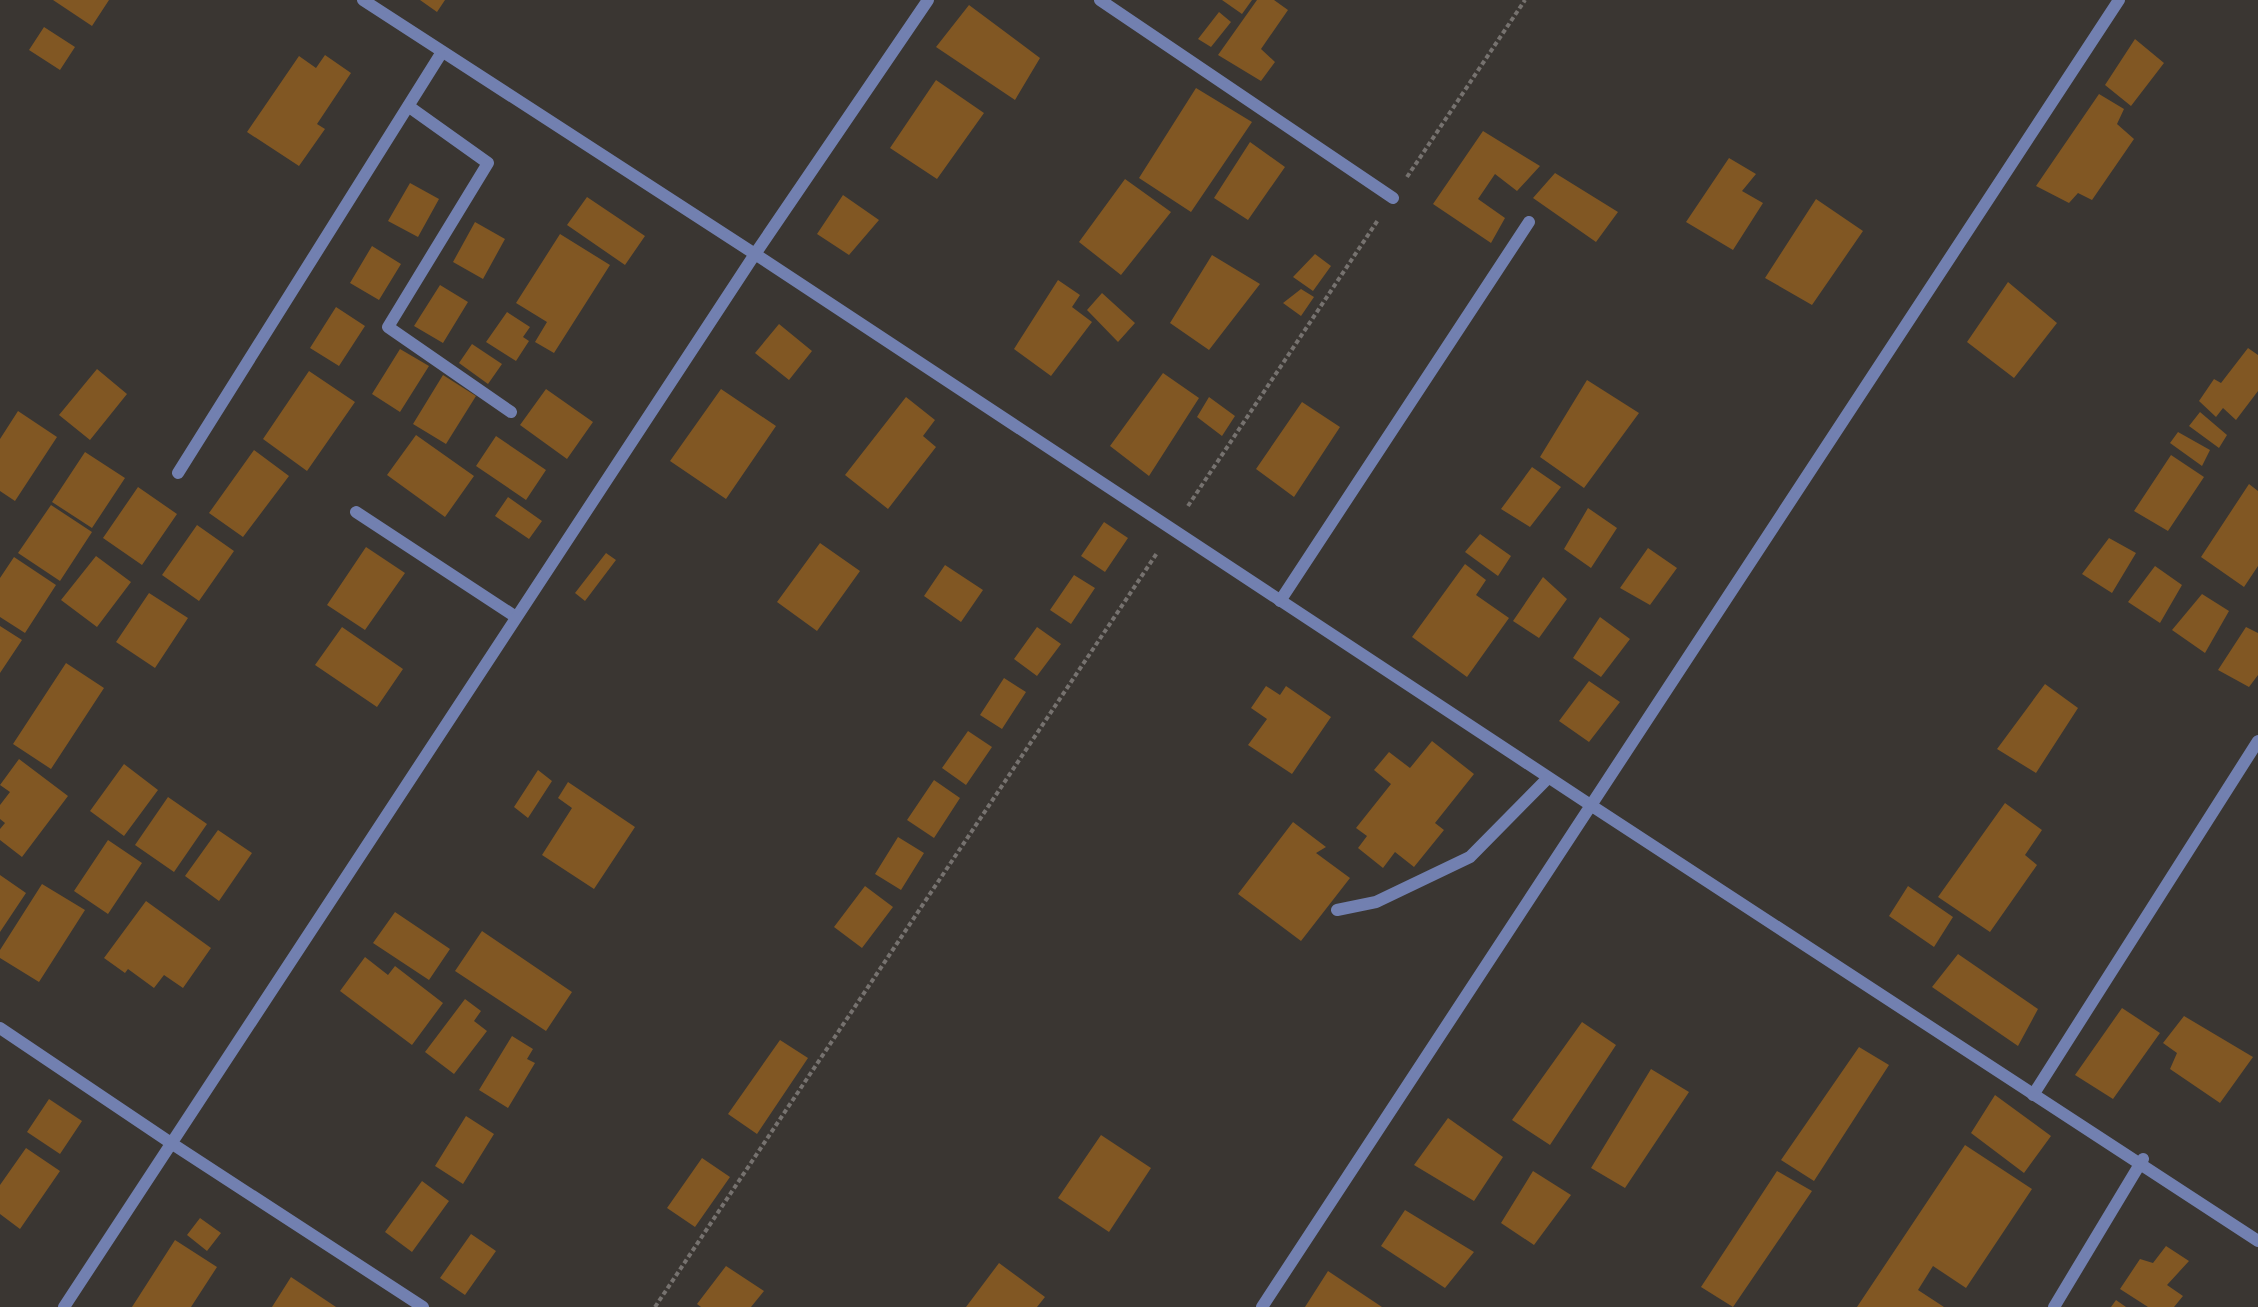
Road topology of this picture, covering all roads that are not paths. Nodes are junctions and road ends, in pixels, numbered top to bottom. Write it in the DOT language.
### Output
graph roads {
  1 [pos="363,0"];
  2 [pos="928,0"];
  3 [pos="1100,0"];
  4 [pos="2119,0"];
  5 [pos="442,51"];
  6 [pos="408,106"];
  7 [pos="1393,198"];
  8 [pos="1529,222"];
  9 [pos="755,254"];
  10 [pos="511,412"];
  11 [pos="178,473"];
  12 [pos="356,512"];
  13 [pos="1280,601"];
  14 [pos="516,617"];
  15 [pos="2258,741"];
  16 [pos="1548,778"];
  17 [pos="1592,806"];
  18 [pos="1337,910"];
  19 [pos="0,1028"];
  20 [pos="2033,1095"];
  21 [pos="171,1143"];
  22 [pos="2141,1161"];
  23 [pos="2258,1241"];
  24 [pos="64,1307"];
  25 [pos="423,1307"];
  26 [pos="1262,1307"];
  27 [pos="2054,1307"];
  1 -- 5 [label="street"];
  2 -- 9 [label="street"];
  3 -- 7 [label="street"];
  4 -- 17 [label="street"];
  5 -- 6 [label="street"];
  5 -- 9 [label="street"];
  6 -- 10 [label="street"];
  6 -- 11 [label="street"];
  8 -- 13 [label="street"];
  9 -- 13 [label="street"];
  9 -- 14 [label="street"];
  12 -- 14 [label="street"];
  13 -- 16 [label="street"];
  14 -- 21 [label="street"];
  15 -- 20 [label="street"];
  16 -- 17 [label="street"];
  16 -- 18 [label="street"];
  17 -- 20 [label="street"];
  17 -- 26 [label="street"];
  19 -- 21 [label="street"];
  20 -- 22 [label="street"];
  21 -- 24 [label="street"];
  21 -- 25 [label="street"];
  22 -- 23 [label="street"];
  22 -- 27 [label="street"];
}
